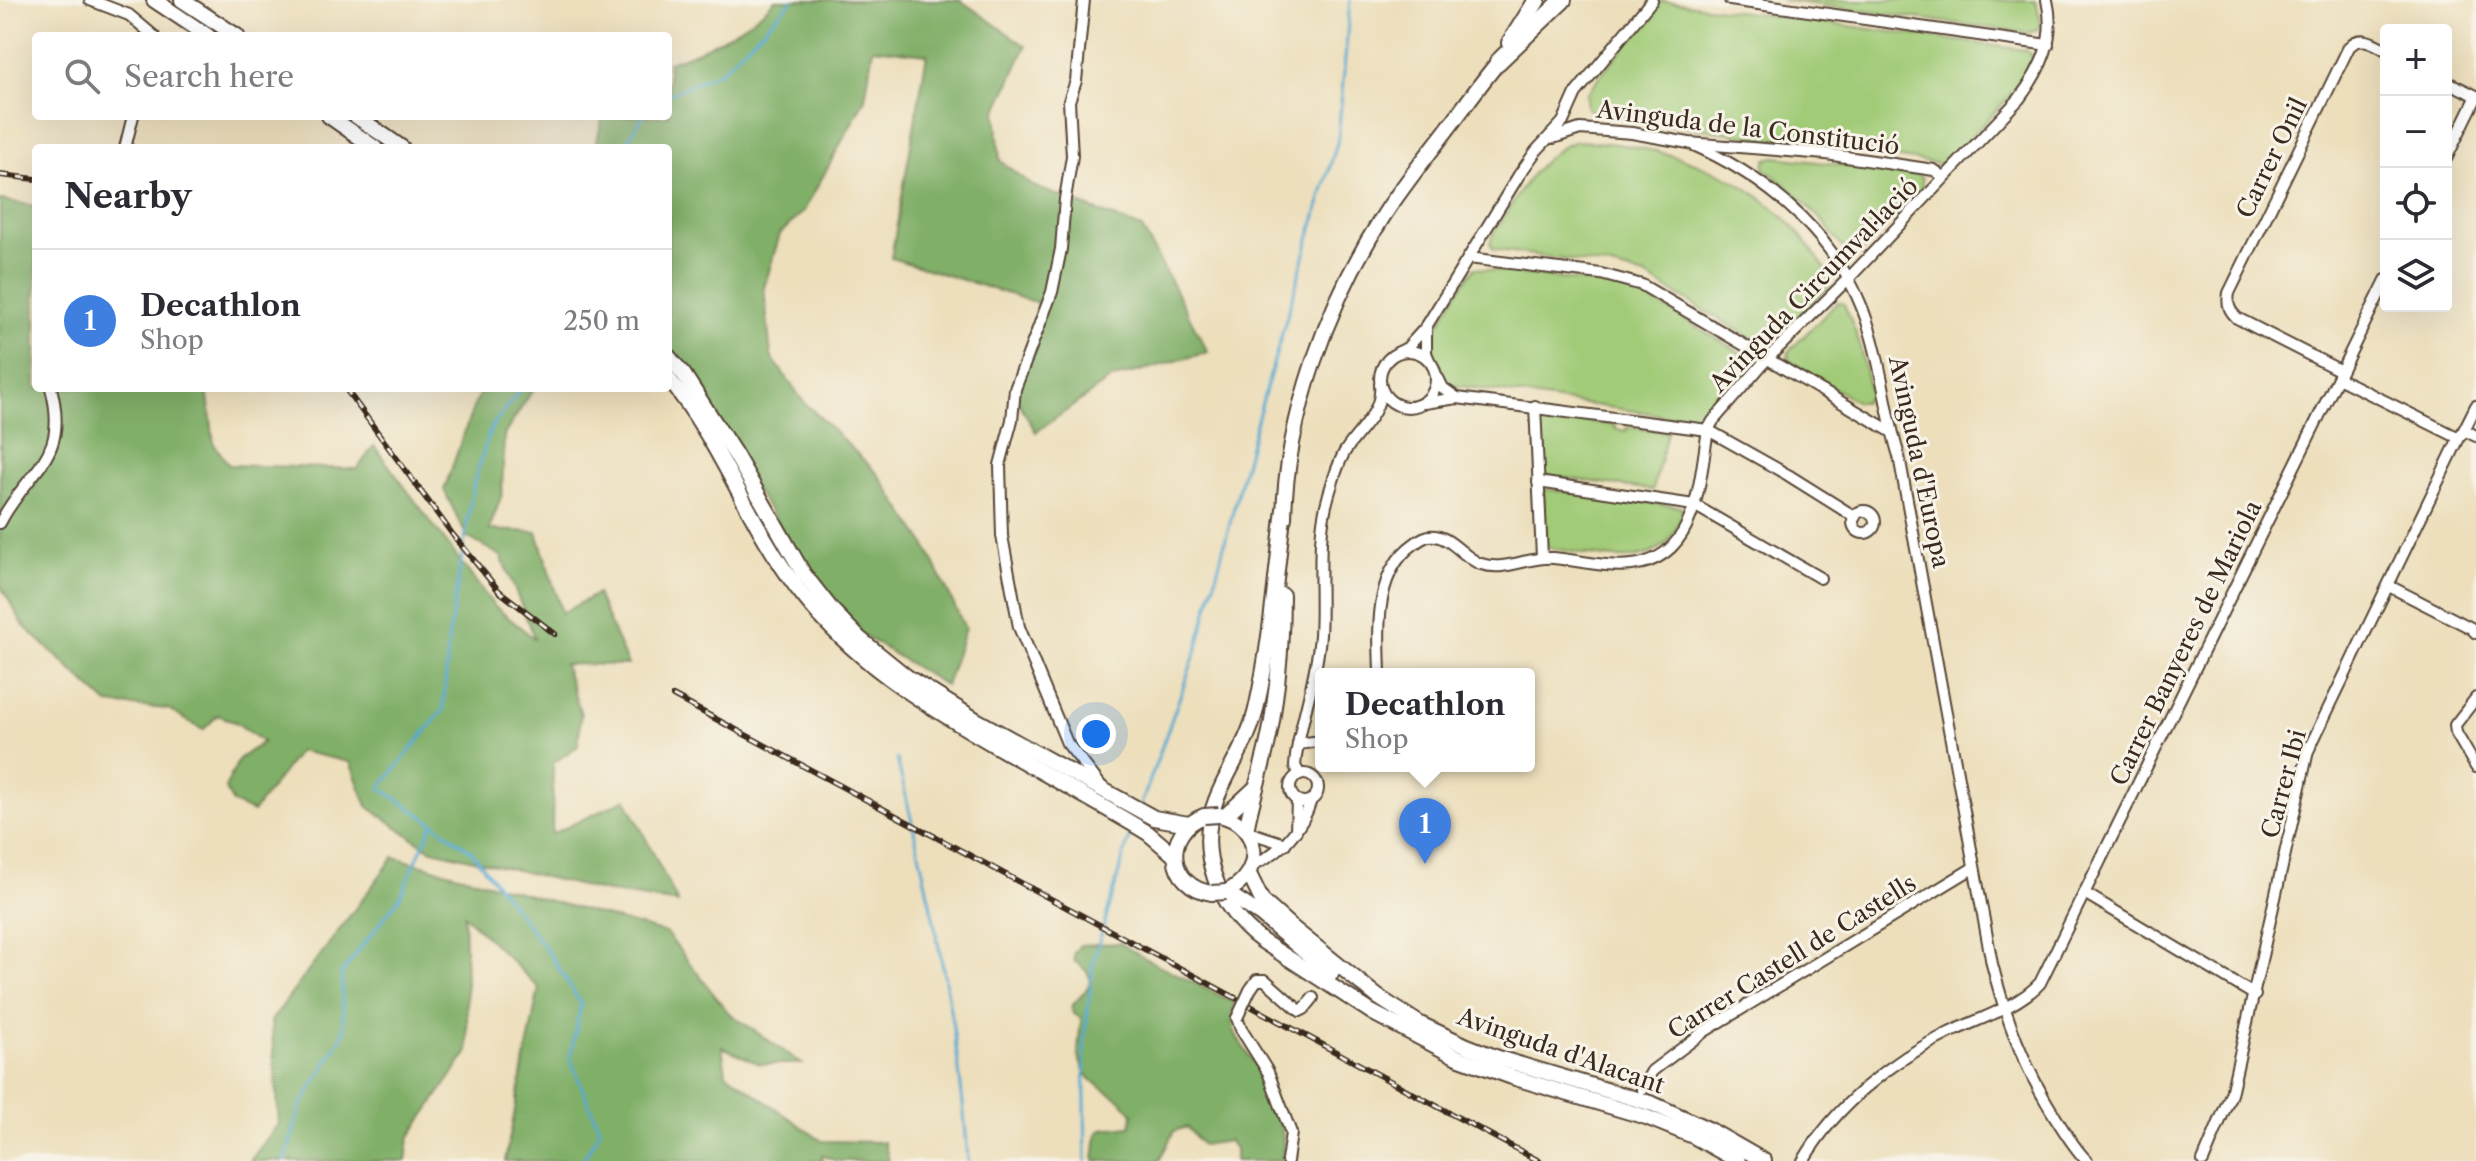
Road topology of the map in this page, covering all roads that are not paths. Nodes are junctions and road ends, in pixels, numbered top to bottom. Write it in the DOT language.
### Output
graph roads {
  1 [pos="90,0"];
  2 [pos="154,0"];
  3 [pos="182,0"];
  4 [pos="1084,0"];
  5 [pos="1537,0"];
  6 [pos="1552,0"];
  7 [pos="1563,0"];
  8 [pos="1652,0"];
  9 [pos="1730,0"];
  10 [pos="2047,0"];
  11 [pos="149,32"];
  12 [pos="202,32"];
  13 [pos="231,32"];
  14 [pos="2048,45"];
  15 [pos="2380,47"];
  16 [pos="1498,62"];
  17 [pos="2452,84"];
  18 [pos="2476,97"];
  19 [pos="132,120"];
  20 [pos="335,120"];
  21 [pos="362,120"];
  22 [pos="1547,141"];
  23 [pos="1689,143"];
  24 [pos="126,144"];
  25 [pos="369,144"];
  26 [pos="396,144"];
  27 [pos="2452,147"];
  28 [pos="1944,177"];
  29 [pos="1468,258"];
  30 [pos="1848,279"];
  31 [pos="2380,292"];
  32 [pos="1426,327"];
  33 [pos="1397,353"];
  34 [pos="1766,360"];
  35 [pos="672,361"];
  36 [pos="1430,362"];
  37 [pos="1436,373"];
  38 [pos="2340,375"];
  39 [pos="672,383"];
  40 [pos="1380,385"];
  41 [pos="52,392"];
  42 [pos="1457,398"];
  43 [pos="1420,405"];
  44 [pos="1535,406"];
  45 [pos="2476,406"];
  46 [pos="1407,408"];
  47 [pos="1373,417"];
  48 [pos="1708,430"];
  49 [pos="1892,432"];
  50 [pos="2461,434"];
  51 [pos="2476,436"];
  52 [pos="1538,482"];
  53 [pos="1694,505"];
  54 [pos="1284,509"];
  55 [pos="1855,517"];
  56 [pos="0,523"];
  57 [pos="1542,557"];
  58 [pos="1820,578"];
  59 [pos="2389,586"];
  60 [pos="2476,633"];
  61 [pos="1315,668"];
  62 [pos="1380,668"];
  63 [pos="1315,670"];
  64 [pos="2476,698"];
  65 [pos="1315,742"];
  66 [pos="1298,744"];
  67 [pos="2476,767"];
  68 [pos="1300,775"];
  69 [pos="1254,789"];
  70 [pos="1105,792"];
  71 [pos="1311,800"];
  72 [pos="1297,801"];
  73 [pos="1216,815"];
  74 [pos="1189,824"];
  75 [pos="1296,831"];
  76 [pos="1247,832"];
  77 [pos="1285,844"];
  78 [pos="1175,856"];
  79 [pos="1973,868"];
  80 [pos="1250,869"];
  81 [pos="1219,892"];
  82 [pos="2086,894"];
  83 [pos="2255,995"];
  84 [pos="1313,998"];
  85 [pos="2003,1008"];
  86 [pos="1398,1026"];
  87 [pos="1642,1089"];
  88 [pos="1287,1161"];
  89 [pos="1738,1161"];
  90 [pos="1764,1161"];
  91 [pos="1803,1161"];
  92 [pos="2087,1161"];
  93 [pos="2203,1161"];
  1 -- 11 [label="street"];
  2 -- 12 [label="main road"];
  3 -- 13 [label="main road"];
  4 -- 70 [label="street"];
  5 -- 16 [label="highway"];
  6 -- 16 [label="main road"];
  7 -- 16 [label="highway"];
  8 -- 22 [label="street"];
  9 -- 14 [label="street"];
  10 -- 14 [label="street, Avinguda Circumval·lació"];
  14 -- 28 [label="street, Avinguda Circumval·lació"];
  15 -- 38 [label="street, Carrer Onil"];
  16 -- 54 [label="main road"];
  17 -- 18 [label="street"];
  18 -- 27 [label="street"];
  19 -- 24 [label="street"];
  20 -- 25 [label="main road"];
  21 -- 26 [label="main road"];
  22 -- 23 [label="street, Avinguda de la Constitució"];
  22 -- 29 [label="street"];
  23 -- 28 [label="street, Avinguda de la Constitució"];
  23 -- 30 [label="street, Avinguda d'Europa"];
  28 -- 30 [label="street, Avinguda Circumval·lació"];
  29 -- 32 [label="street"];
  29 -- 34 [label="street"];
  30 -- 34 [label="street, Avinguda Circumval·lació"];
  30 -- 49 [label="street, Avinguda d'Europa"];
  31 -- 38 [label="street, Carrer Banyeres de Mariola"];
  32 -- 33 [label="street"];
  32 -- 36 [label="street"];
  33 -- 36 [label="street"];
  33 -- 40 [label="street"];
  34 -- 48 [label="street, Avinguda Circumval·lació"];
  34 -- 49 [label="street"];
  35 -- 70 [label="main road"];
  36 -- 37 [label="street"];
  37 -- 42 [label="street"];
  37 -- 43 [label="street"];
  38 -- 50 [label="street"];
  38 -- 82 [label="street, Carrer Banyeres de Mariola"];
  39 -- 78 [label="main road"];
  40 -- 46 [label="street"];
  40 -- 47 [label="street"];
  41 -- 56 [label="street"];
  42 -- 43 [label="street"];
  42 -- 44 [label="street"];
  43 -- 46 [label="street"];
  44 -- 48 [label="street"];
  44 -- 52 [label="street"];
  45 -- 50 [label="street, Carrer Ibi"];
  46 -- 47 [label="street"];
  47 -- 61 [label="street"];
  48 -- 53 [label="street, Avinguda Circumval·lació"];
  48 -- 55 [label="street"];
  49 -- 79 [label="street, Avinguda d'Europa"];
  50 -- 51 [label="street"];
  50 -- 59 [label="street, Carrer Ibi"];
  52 -- 53 [label="street"];
  52 -- 57 [label="street"];
  53 -- 57 [label="street, Avinguda Circumval·lació"];
  53 -- 58 [label="street"];
  54 -- 69 [label="main road"];
  54 -- 86 [label="main road, Avinguda d'Alacant"];
  57 -- 62 [label="street, Avinguda Circumval·lació"];
  59 -- 60 [label="street"];
  59 -- 83 [label="street, Carrer Ibi"];
  63 -- 66 [label="street"];
  64 -- 67 [label="street"];
  65 -- 66 [label="street"];
  66 -- 68 [label="street"];
  68 -- 71 [label="street"];
  68 -- 72 [label="street"];
  69 -- 73 [label="main road"];
  69 -- 76 [label="main road"];
  70 -- 74 [label="main road"];
  71 -- 72 [label="street"];
  71 -- 75 [label="street"];
  72 -- 75 [label="street"];
  73 -- 74 [label="main road"];
  73 -- 76 [label="main road"];
  74 -- 78 [label="main road"];
  75 -- 77 [label="street"];
  76 -- 77 [label="street"];
  76 -- 80 [label="main road"];
  77 -- 80 [label="street"];
  78 -- 81 [label="main road"];
  79 -- 85 [label="street, Avinguda d'Europa"];
  79 -- 87 [label="street, Carrer Castell de Castells"];
  80 -- 81 [label="main road"];
  80 -- 90 [label="main road, Avinguda d'Alacant"];
  81 -- 86 [label="main road, Avinguda d'Alacant"];
  82 -- 83 [label="street"];
  82 -- 85 [label="street, Carrer Banyeres de Mariola"];
  83 -- 93 [label="street, Carrer Ibi"];
  84 -- 88 [label="street, bridge"];
  85 -- 91 [label="street, Carrer Banyeres de Mariola"];
  85 -- 92 [label="street, Avinguda d'Europa"];
  86 -- 89 [label="main road, Avinguda d'Alacant"];
}
